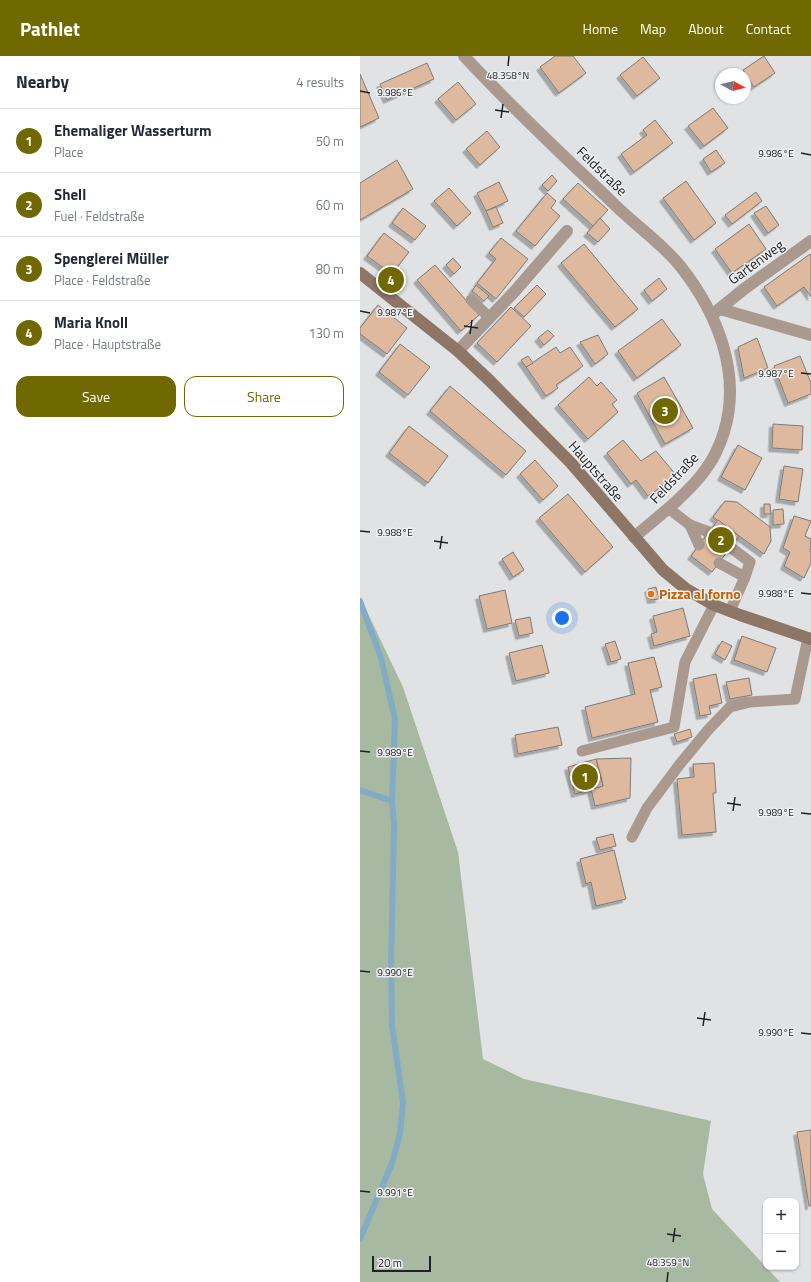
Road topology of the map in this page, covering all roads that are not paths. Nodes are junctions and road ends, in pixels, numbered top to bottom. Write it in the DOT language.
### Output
graph roads {
  1 [pos="464,56"];
  2 [pos="567,231"];
  3 [pos="811,241"];
  4 [pos="360,273"];
  5 [pos="471,300"];
  6 [pos="716,312"];
  7 [pos="490,318"];
  8 [pos="811,335"];
  9 [pos="458,352"];
  10 [pos="668,508"];
  11 [pos="690,525"];
  12 [pos="709,532"];
  13 [pos="634,537"];
  14 [pos="699,545"];
  15 [pos="730,547"];
  16 [pos="719,563"];
  17 [pos="745,577"];
  18 [pos="714,605"];
  19 [pos="730,612"];
  20 [pos="810,638"];
  21 [pos="582,751"];
  22 [pos="632,837"];
  1 -- 6 [label="street, Feldstraße"];
  2 -- 7 [label="street"];
  3 -- 6 [label="street, Gartenweg"];
  4 -- 9 [label="main road, Hauptstraße"];
  5 -- 7 [label="lane"];
  6 -- 8 [label="street"];
  6 -- 10 [label="street, Feldstraße"];
  7 -- 9 [label="street"];
  9 -- 13 [label="main road, Hauptstraße"];
  10 -- 11 [label="lane"];
  10 -- 13 [label="street, Feldstraße"];
  11 -- 12 [label="lane"];
  11 -- 14 [label="lane"];
  13 -- 18 [label="main road, Hauptstraße"];
  15 -- 17 [label="lane"];
  16 -- 17 [label="lane"];
  17 -- 19 [label="lane"];
  18 -- 19 [label="main road, Hauptstraße"];
  18 -- 21 [label="lane"];
  19 -- 20 [label="main road, Hauptstraße"];
  20 -- 22 [label="lane"];
}
